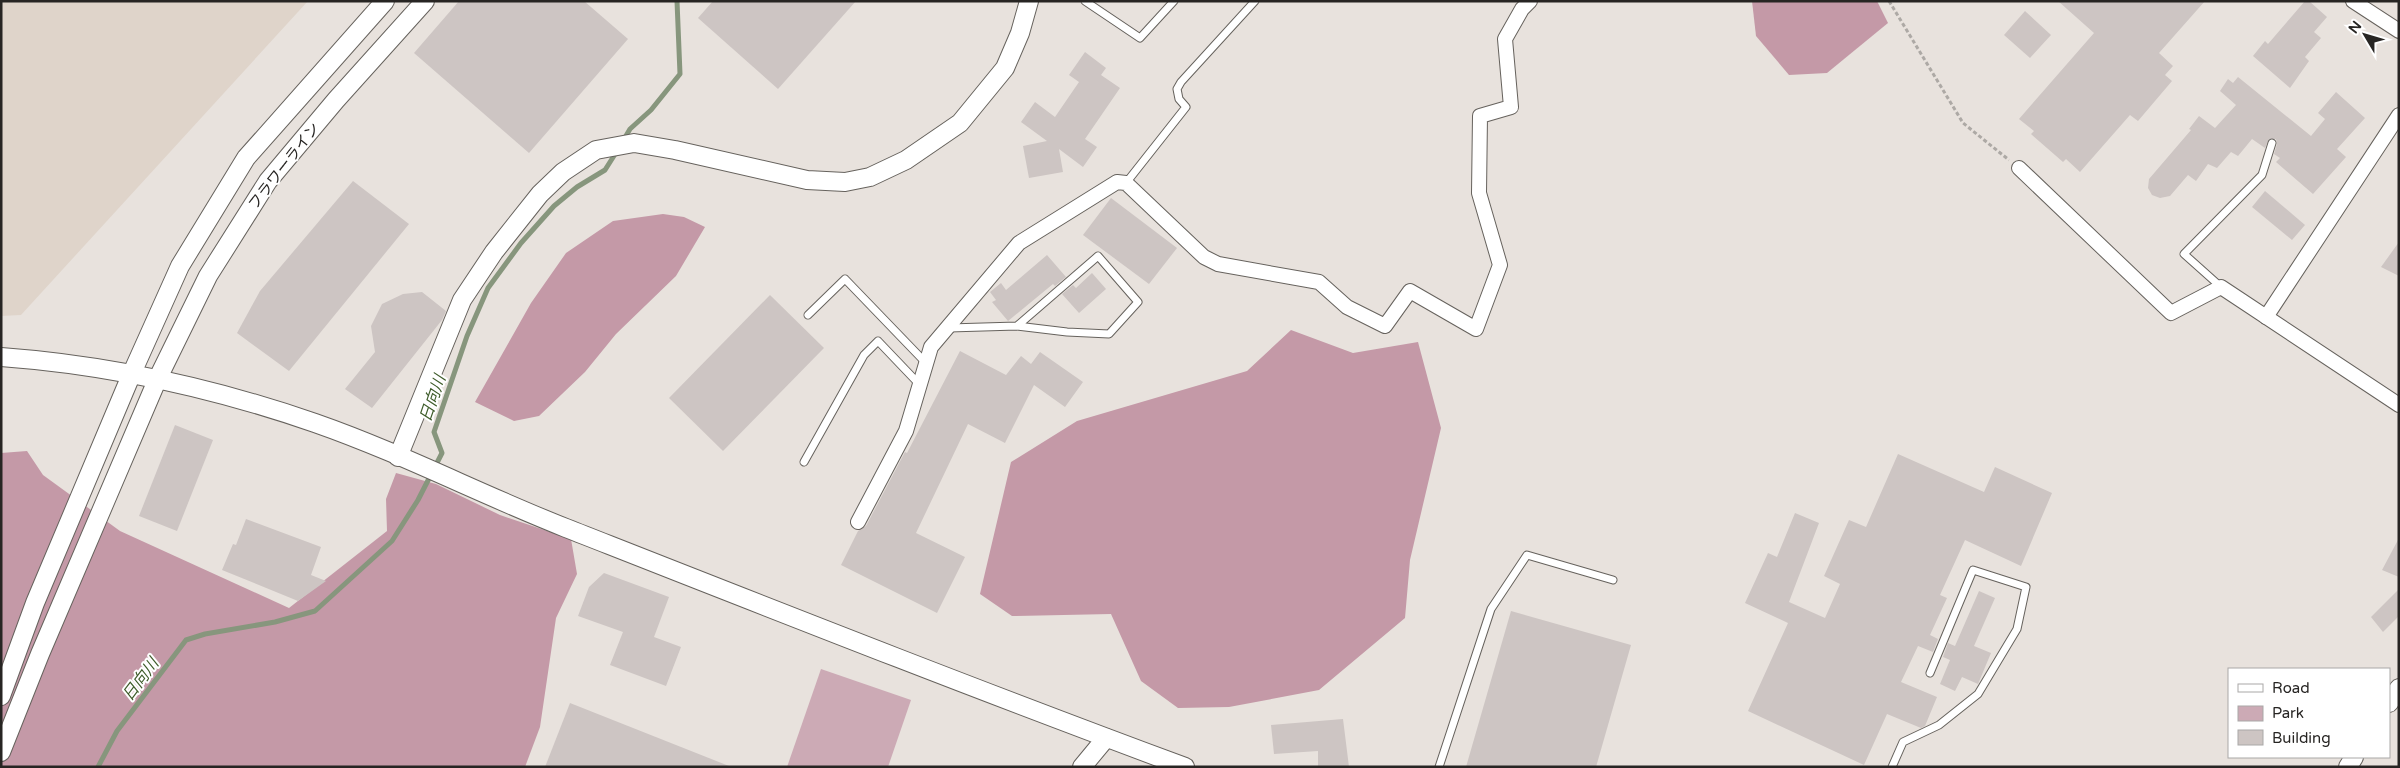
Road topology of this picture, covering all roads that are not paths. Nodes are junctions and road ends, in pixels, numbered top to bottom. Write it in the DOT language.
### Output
graph roads {
  1 [pos="386,1"];
  2 [pos="425,1"];
  3 [pos="1029,1"];
  4 [pos="1085,1"];
  5 [pos="1174,1"];
  6 [pos="1255,1"];
  7 [pos="1530,1"];
  8 [pos="2353,1"];
  9 [pos="2399,31"];
  10 [pos="2399,114"];
  11 [pos="2272,143"];
  12 [pos="2019,168"];
  13 [pos="1126,184"];
  14 [pos="2221,287"];
  15 [pos="808,315"];
  16 [pos="2266,317"];
  17 [pos="1017,326"];
  18 [pos="947,328"];
  19 [pos="1,357"];
  20 [pos="926,364"];
  21 [pos="132,373"];
  22 [pos="158,378"];
  23 [pos="920,386"];
  24 [pos="2399,405"];
  25 [pos="398,457"];
  26 [pos="804,462"];
  27 [pos="858,522"];
  28 [pos="1613,580"];
  29 [pos="1930,673"];
  30 [pos="2399,688"];
  31 [pos="1,696"];
  32 [pos="2390,702"];
  33 [pos="1106,738"];
  34 [pos="1,752"];
  35 [pos="1082,767"];
  36 [pos="1185,767"];
  37 [pos="1439,767"];
  38 [pos="1892,767"];
  1 -- 21 [label="street, フラワーライン"];
  2 -- 22 [label="street, フラワーライン"];
  3 -- 25 [label="street"];
  4 -- 5 [label="lane"];
  6 -- 13 [label="lane"];
  7 -- 13 [label="street"];
  8 -- 9 [label="street"];
  10 -- 16 [label="street"];
  11 -- 14 [label="lane"];
  12 -- 14 [label="street"];
  13 -- 18 [label="street"];
  14 -- 16 [label="street"];
  15 -- 20 [label="lane"];
  16 -- 24 [label="street"];
  17 -- 17 [label="lane"];
  17 -- 18 [label="lane"];
  18 -- 20 [label="street"];
  19 -- 21 [label="street"];
  20 -- 23 [label="street"];
  21 -- 22 [label="street"];
  21 -- 31 [label="street, フラワーライン"];
  22 -- 25 [label="street"];
  22 -- 34 [label="street, フラワーライン"];
  23 -- 26 [label="lane"];
  23 -- 27 [label="street"];
  25 -- 33 [label="street"];
  28 -- 37 [label="lane"];
  29 -- 38 [label="lane"];
  30 -- 32 [label="street"];
  33 -- 35 [label="street"];
  33 -- 36 [label="street"];
}
